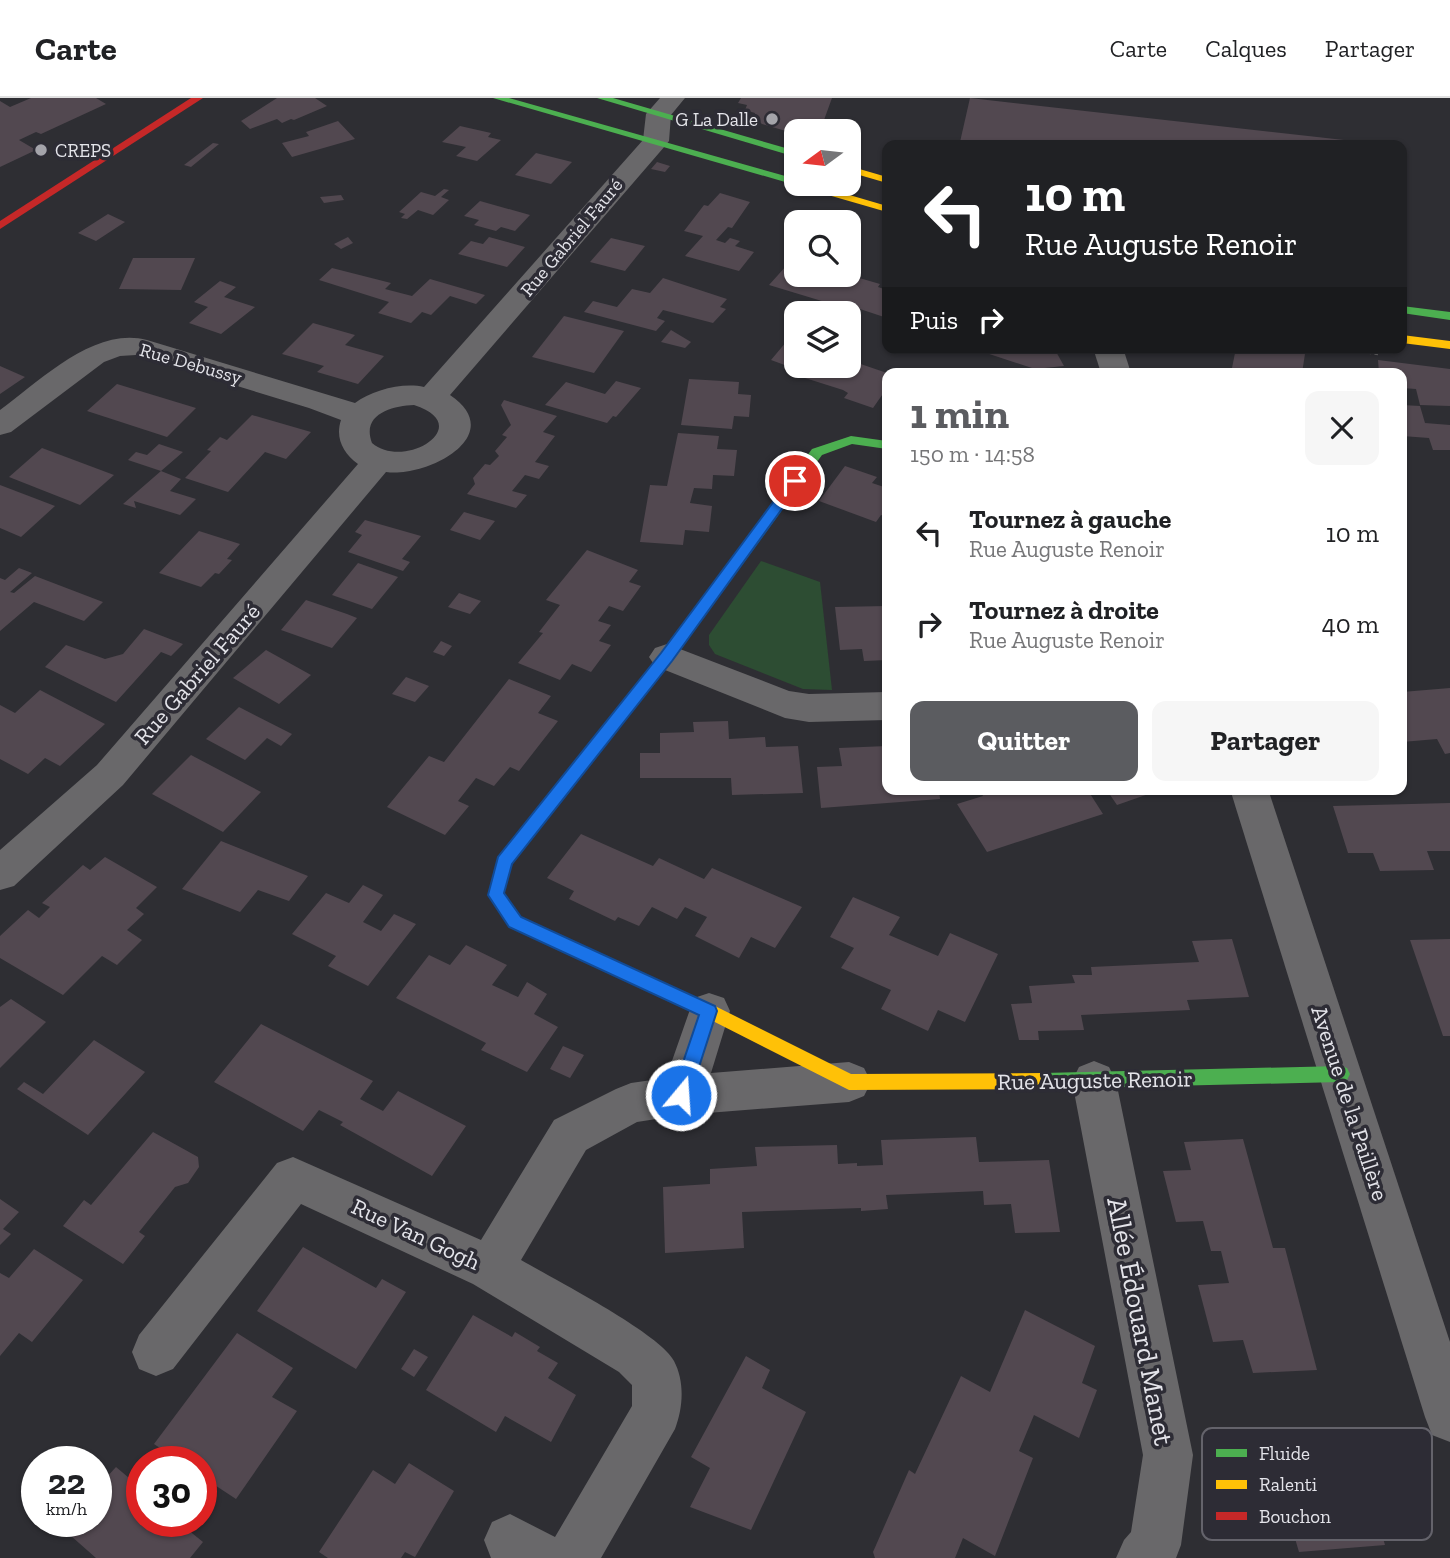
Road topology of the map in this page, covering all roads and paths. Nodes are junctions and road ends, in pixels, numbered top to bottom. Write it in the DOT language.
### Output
graph roads {
  1 [pos="198,98"];
  2 [pos="498,98"];
  3 [pos="547,98"];
  4 [pos="602,98"];
  5 [pos="662,118"];
  6 [pos="784,150"];
  7 [pos="784,166"];
  8 [pos="861,172"];
  9 [pos="784,176"];
  10 [pos="882,179"];
  11 [pos="861,187"];
  12 [pos="882,194"];
  13 [pos="842,196"];
  14 [pos="882,208"];
  15 [pos="0,226"];
  16 [pos="1407,311"];
  17 [pos="1450,316"];
  18 [pos="1407,340"];
  19 [pos="1450,345"];
  20 [pos="431,398"];
  21 [pos="359,416"];
  22 [pos="0,425"];
  23 [pos="882,443"];
  24 [pos="379,460"];
  25 [pos="667,657"];
  26 [pos="882,706"];
  27 [pos="1251,795"];
  28 [pos="0,874"];
  29 [pos="709,1011"];
  30 [pos="1341,1074"];
  31 [pos="1094,1081"];
  32 [pos="849,1082"];
  33 [pos="681,1095"];
  34 [pos="490,1268"];
  35 [pos="156,1352"];
  36 [pos="1450,1417"];
  37 [pos="572,1558"];
  38 [pos="1142,1558"];
  1 -- 15 [label="street"];
  2 -- 5 [label="street"];
  3 -- 5 [label="street"];
  4 -- 5 [label="street"];
  5 -- 6 [label="street"];
  5 -- 7 [label="street"];
  5 -- 9 [label="street"];
  5 -- 20 [label="street, Rue Gabriel Fauré"];
  8 -- 10 [label="street"];
  11 -- 12 [label="street"];
  13 -- 14 [label="street"];
  16 -- 17 [label="street"];
  18 -- 19 [label="street"];
  20 -- 21 [label="street"];
  20 -- 24 [label="street"];
  21 -- 22 [label="street, Rue Debussy"];
  21 -- 24 [label="street"];
  23 -- 25 [label="street, Rue Auguste Renoir"];
  24 -- 28 [label="street, Rue Gabriel Fauré"];
  25 -- 26 [label="street"];
  25 -- 29 [label="street, Rue Auguste Renoir"];
  27 -- 30 [label="street, Avenue de la Paillère"];
  29 -- 32 [label="street, Rue Auguste Renoir"];
  29 -- 33 [label="street"];
  30 -- 31 [label="street, Rue Auguste Renoir"];
  30 -- 36 [label="street, Avenue de la Paillère"];
  31 -- 32 [label="street, Rue Auguste Renoir"];
  31 -- 38 [label="street, Allée Édouard Manet"];
  32 -- 33 [label="street, Rue Auguste Renoir"];
  33 -- 34 [label="street, Rue Van Gogh"];
  34 -- 35 [label="street, Rue Van Gogh"];
  34 -- 37 [label="street"];
}
